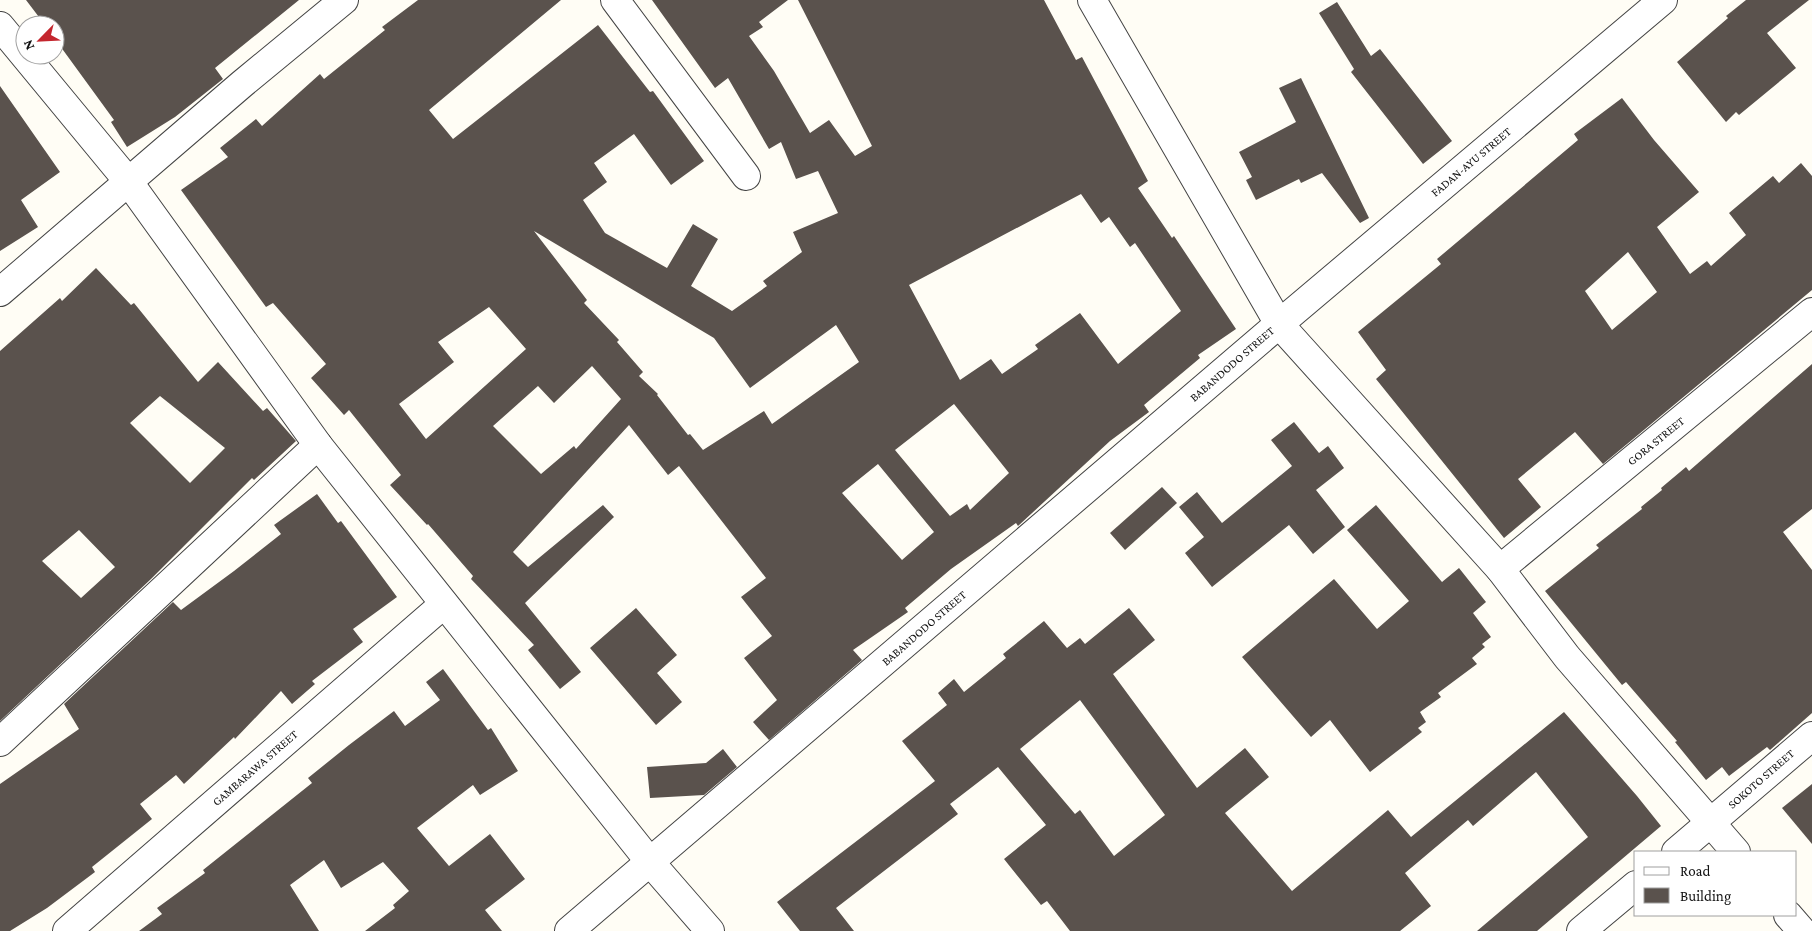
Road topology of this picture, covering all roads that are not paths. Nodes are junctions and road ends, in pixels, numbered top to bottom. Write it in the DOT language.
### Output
graph roads {
  1 [pos="344,0"];
  2 [pos="615,0"];
  3 [pos="1092,0"];
  4 [pos="1663,0"];
  5 [pos="0,26"];
  6 [pos="746,176"];
  7 [pos="128,181"];
  8 [pos="0,292"];
  9 [pos="1812,312"];
  10 [pos="1278,324"];
  11 [pos="318,445"];
  12 [pos="1500,570"];
  13 [pos="444,604"];
  14 [pos="1812,736"];
  15 [pos="0,742"];
  16 [pos="1711,823"];
  17 [pos="1677,851"];
  18 [pos="1735,851"];
  19 [pos="650,862"];
  20 [pos="1634,887"];
  21 [pos="1789,916"];
  22 [pos="67,931"];
  23 [pos="569,931"];
  24 [pos="710,931"];
  25 [pos="1581,931"];
  26 [pos="1802,931"];
  1 -- 7 [label="street"];
  2 -- 6 [label="street"];
  3 -- 10 [label="street"];
  4 -- 10 [label="street, FADAN-AYU STREET"];
  5 -- 7 [label="street"];
  7 -- 8 [label="street"];
  7 -- 11 [label="street"];
  9 -- 12 [label="street, GORA STREET"];
  10 -- 12 [label="street"];
  10 -- 19 [label="street, BABANDODO STREET"];
  11 -- 13 [label="street"];
  11 -- 15 [label="street"];
  12 -- 16 [label="street"];
  13 -- 19 [label="street"];
  13 -- 22 [label="street, GAMBARAWA STREET"];
  14 -- 16 [label="street, SOKOTO STREET"];
  16 -- 17 [label="street, SOKOTO STREET"];
  16 -- 18 [label="street"];
  19 -- 23 [label="street, BABANDODO STREET"];
  19 -- 24 [label="street"];
  20 -- 25 [label="street"];
  21 -- 26 [label="street"];
}
